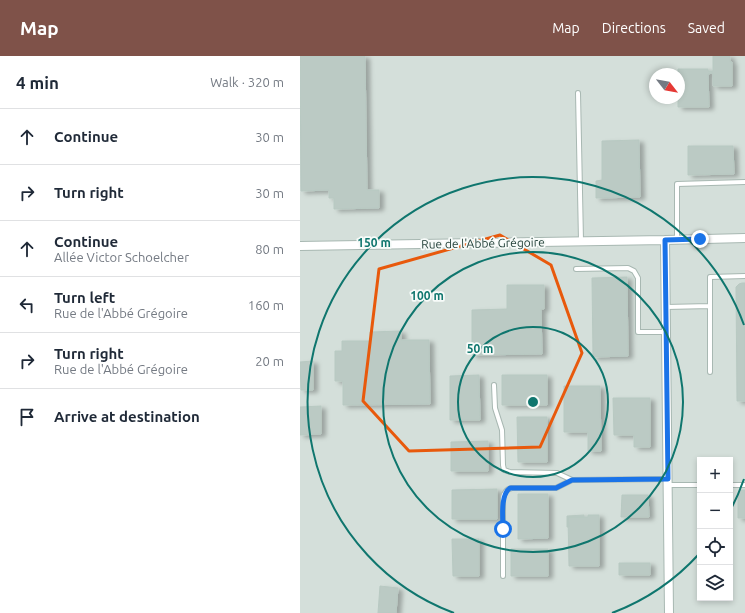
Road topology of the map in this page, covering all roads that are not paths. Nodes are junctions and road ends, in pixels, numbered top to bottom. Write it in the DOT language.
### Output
graph roads {
  1 [pos="578,93"];
  2 [pos="745,182"];
  3 [pos="745,238"];
  4 [pos="677,239"];
  5 [pos="665,240"];
  6 [pos="581,241"];
  7 [pos="300,246"];
  8 [pos="576,270"];
  9 [pos="745,276"];
  10 [pos="710,306"];
  11 [pos="666,307"];
  12 [pos="666,332"];
  13 [pos="710,372"];
  14 [pos="494,385"];
  15 [pos="572,480"];
  16 [pos="668,482"];
  17 [pos="697,485"];
  18 [pos="733,485"];
  19 [pos="745,485"];
  20 [pos="503,576"];
  21 [pos="669,613"];
  1 -- 6 [label="lane"];
  2 -- 4 [label="lane"];
  3 -- 4 [label="street, Rue de l'Abbé Grégoire"];
  4 -- 5 [label="street, Rue de l'Abbé Grégoire"];
  5 -- 6 [label="street, Rue de l'Abbé Grégoire"];
  5 -- 11 [label="street"];
  6 -- 7 [label="street, Rue de l'Abbé Grégoire"];
  8 -- 12 [label="lane"];
  9 -- 10 [label="lane"];
  10 -- 11 [label="lane"];
  10 -- 13 [label="lane"];
  11 -- 12 [label="street"];
  12 -- 16 [label="street"];
  14 -- 15 [label="lane"];
  15 -- 16 [label="lane"];
  15 -- 20 [label="lane"];
  16 -- 17 [label="lane"];
  16 -- 21 [label="street"];
  18 -- 19 [label="lane"];
}
